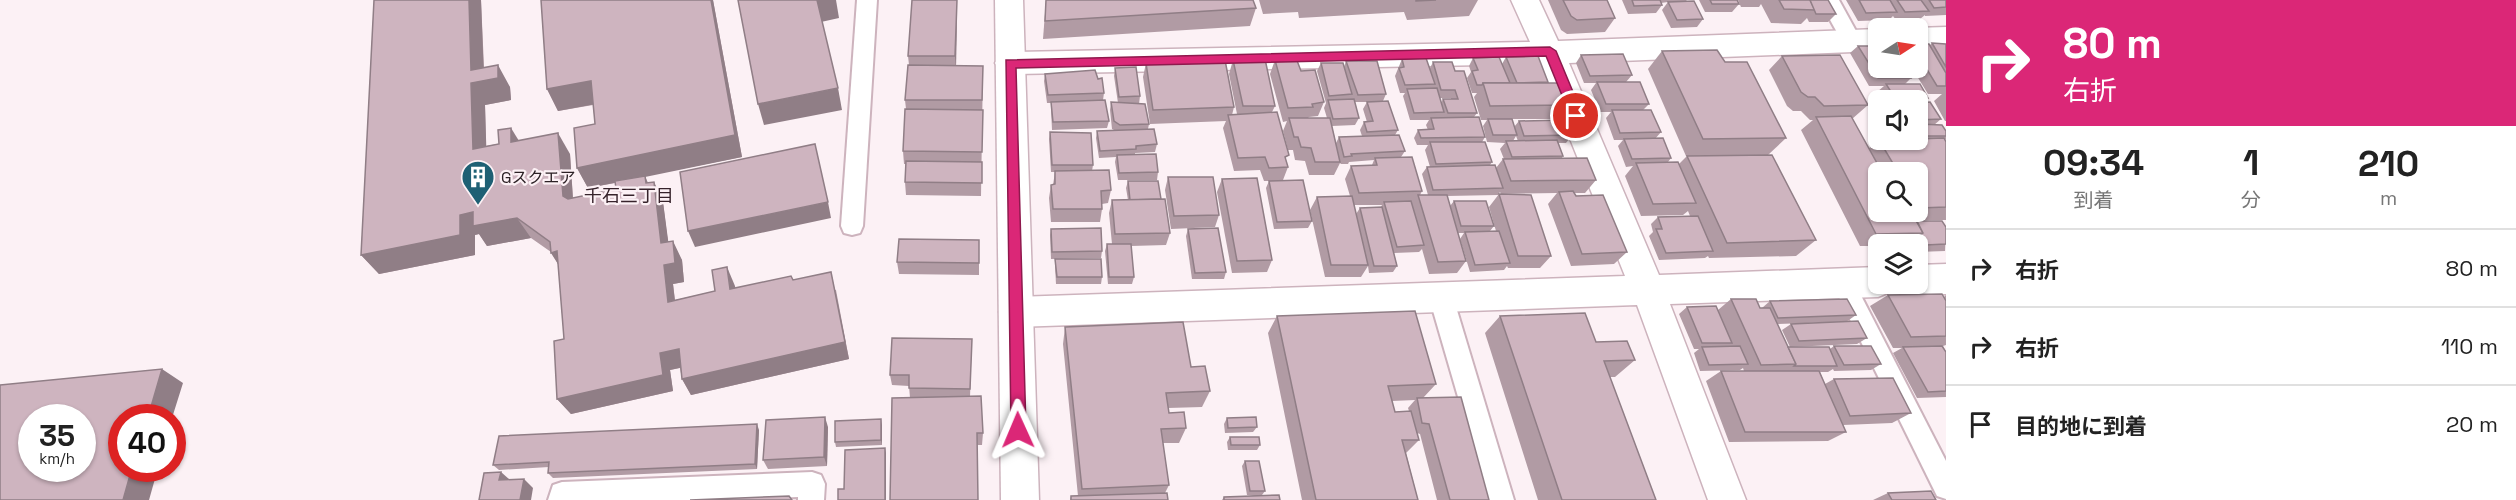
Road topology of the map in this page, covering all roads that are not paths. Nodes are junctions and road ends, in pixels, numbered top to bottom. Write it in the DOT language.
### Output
graph roads {
  1 [pos="867,0"];
  2 [pos="1009,0"];
  3 [pos="1525,0"];
  4 [pos="1829,0"];
  5 [pos="1946,38"];
  6 [pos="1928,39"];
  7 [pos="1865,40"];
  8 [pos="1550,51"];
  9 [pos="1010,63"];
  10 [pos="852,226"];
  11 [pos="1946,279"];
  12 [pos="1928,280"];
  13 [pos="1868,282"];
  14 [pos="1843,283"];
  15 [pos="1648,290"];
  16 [pos="1441,297"];
  17 [pos="1016,312"];
  18 [pos="1946,487"];
  19 [pos="561,500"];
  20 [pos="811,500"];
  21 [pos="1020,500"];
  22 [pos="1501,500"];
  23 [pos="1727,500"];
  1 -- 10 [label="lane"];
  2 -- 9 [label="street"];
  3 -- 8 [label="street"];
  4 -- 7 [label="lane"];
  5 -- 6 [label="street"];
  7 -- 8 [label="street"];
  8 -- 9 [label="street"];
  8 -- 15 [label="street"];
  9 -- 17 [label="street"];
  11 -- 12 [label="street"];
  13 -- 14 [label="street"];
  14 -- 15 [label="street"];
  14 -- 18 [label="lane"];
  15 -- 16 [label="street"];
  15 -- 23 [label="street"];
  16 -- 17 [label="street"];
  16 -- 22 [label="lane"];
  17 -- 21 [label="street"];
  19 -- 20 [label="lane"];
}
